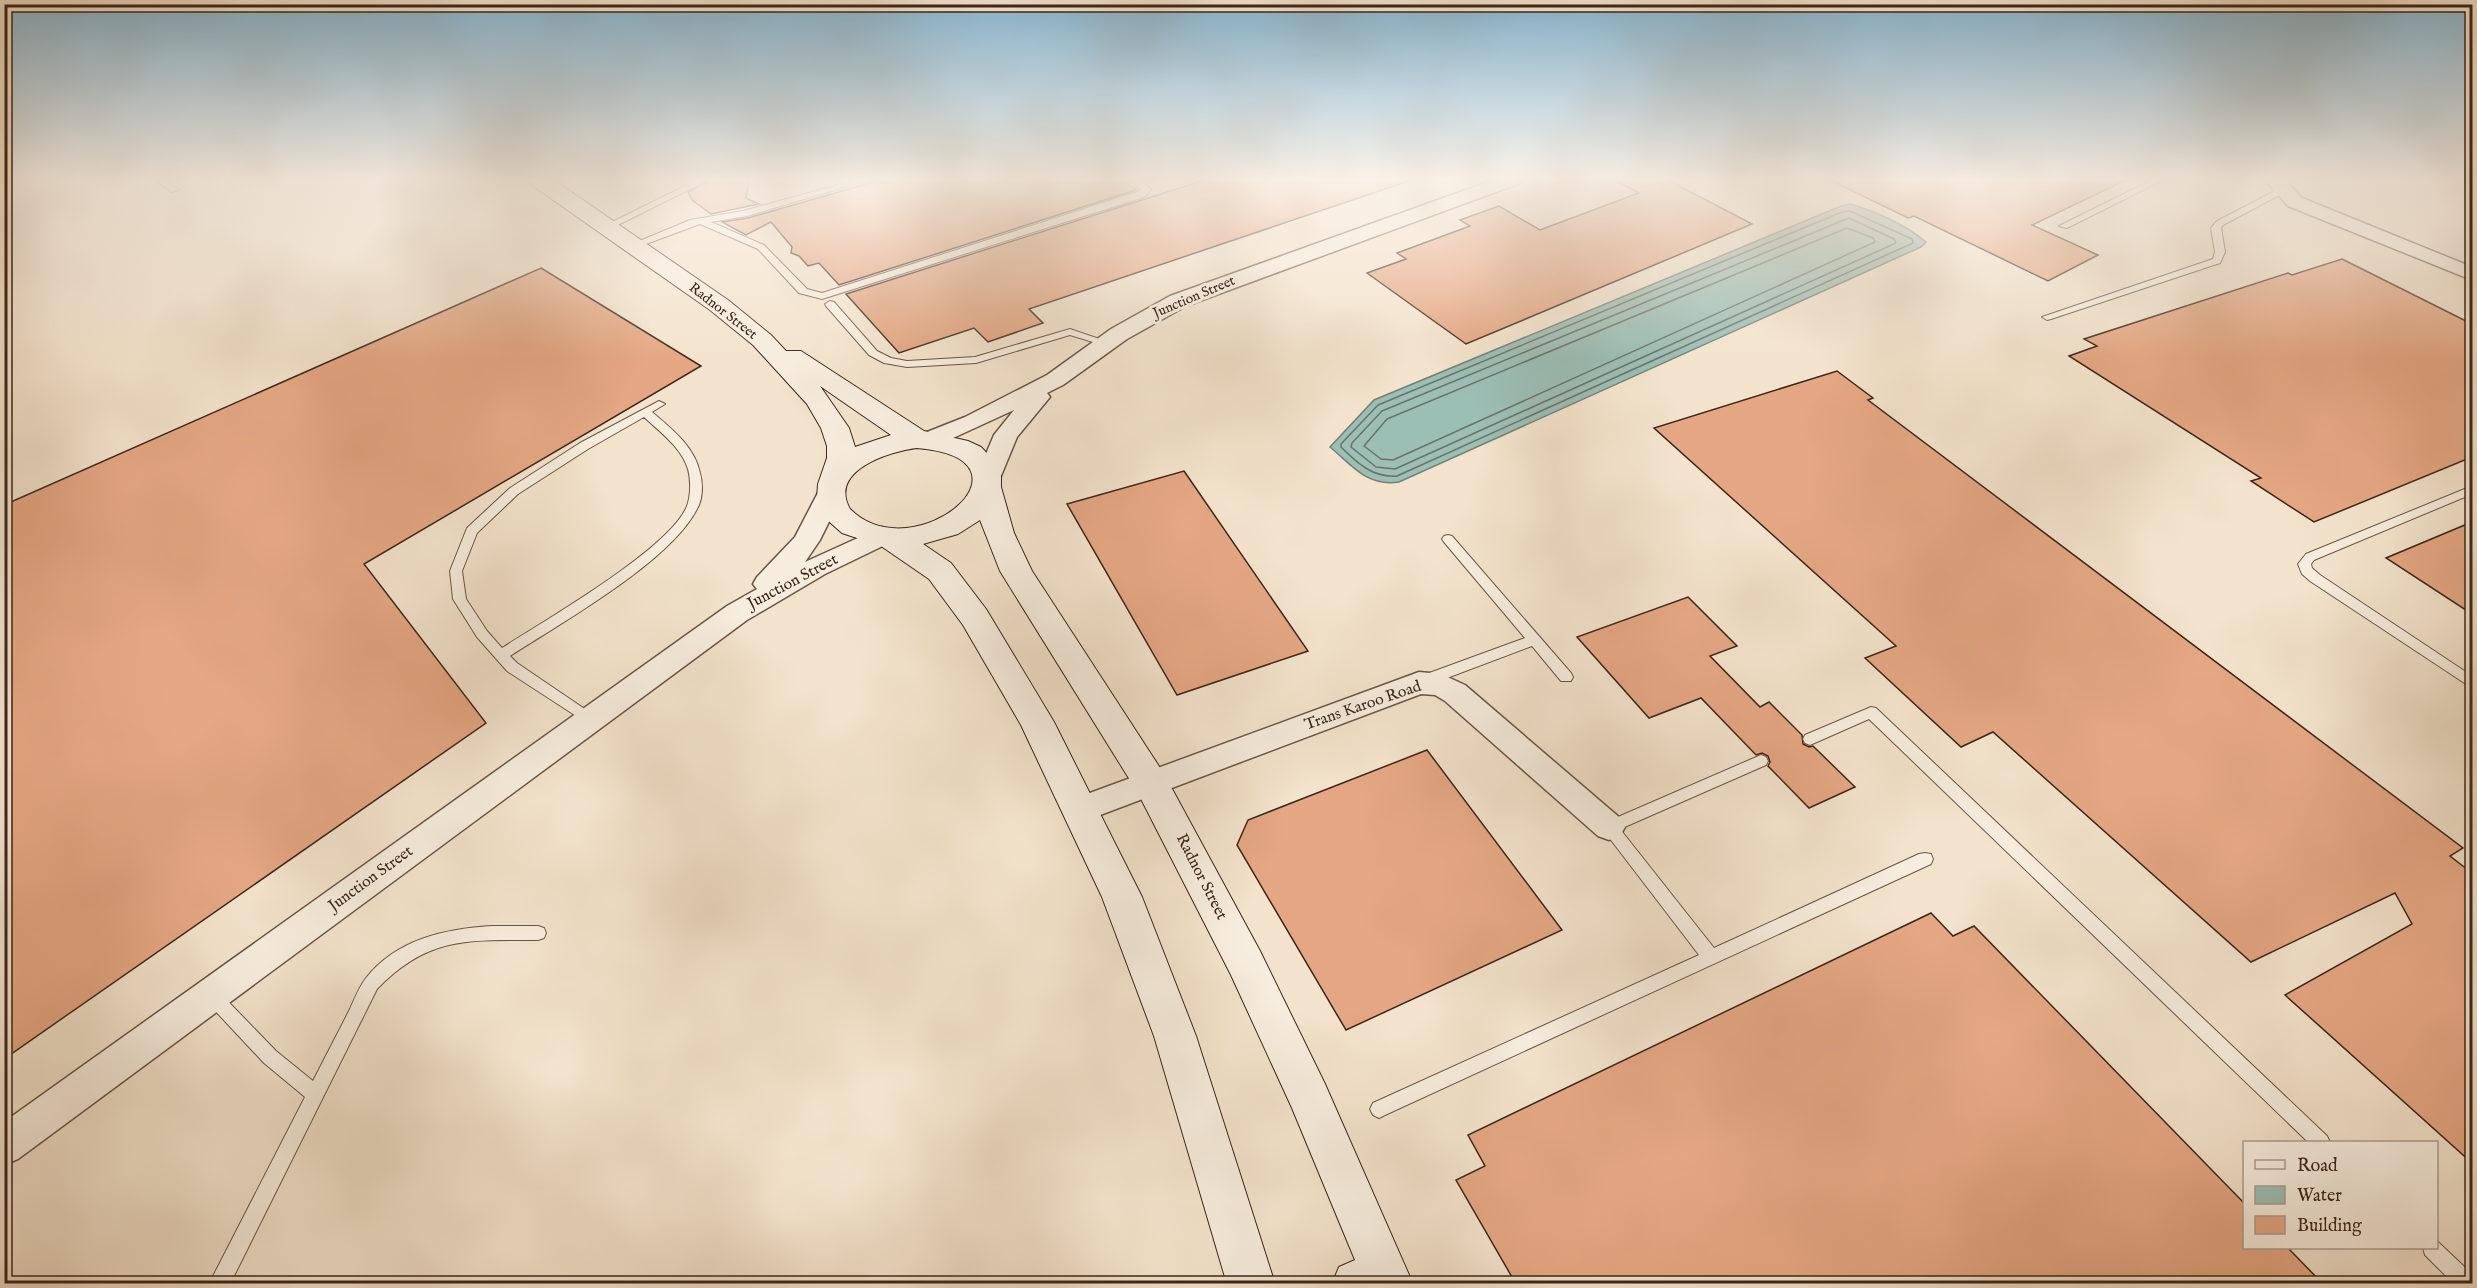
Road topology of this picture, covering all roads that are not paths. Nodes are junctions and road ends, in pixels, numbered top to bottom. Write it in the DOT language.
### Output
graph roads {
  1 [pos="624,238"];
  2 [pos="654,238"];
  3 [pos="740,238"];
  4 [pos="1005,238"];
  5 [pos="1349,238"];
  6 [pos="2218,238"];
  7 [pos="2383,238"];
  8 [pos="635,245"];
  9 [pos="2472,274"];
  10 [pos="830,304"];
  11 [pos="2048,317"];
  12 [pos="762,340"];
  13 [pos="1106,343"];
  14 [pos="1054,380"];
  15 [pos="659,404"];
  16 [pos="645,412"];
  17 [pos="924,439"];
  18 [pos="987,484"];
  19 [pos="833,486"];
  20 [pos="2472,490"];
  21 [pos="886,537"];
  22 [pos="1448,538"];
  23 [pos="737,613"];
  24 [pos="1534,640"];
  25 [pos="501,655"];
  26 [pos="1566,677"];
  27 [pos="1419,683"];
  28 [pos="2472,683"];
  29 [pos="590,720"];
  30 [pos="1810,739"];
  31 [pos="1761,760"];
  32 [pos="1152,784"];
  33 [pos="1079,810"];
  34 [pos="1609,827"];
  35 [pos="1926,859"];
  36 [pos="538,933"];
  37 [pos="1711,957"];
  38 [pos="212,995"];
  39 [pos="315,1095"];
  40 [pos="1379,1109"];
  41 [pos="2319,1141"];
  42 [pos="4,1146"];
  43 [pos="2433,1249"];
  44 [pos="1376,1280"];
  45 [pos="219,1284"];
  46 [pos="1251,1284"];
  47 [pos="2469,1284"];
  1 -- 8 [label="street, Radnor Street"];
  2 -- 8 [label="lane"];
  3 -- 4 [label="lane"];
  5 -- 13 [label="street, Junction Street"];
  6 -- 11 [label="lane"];
  7 -- 9 [label="street"];
  8 -- 12 [label="street, Radnor Street"];
  10 -- 13 [label="lane"];
  12 -- 17 [label="street, Radnor Street"];
  12 -- 19 [label="street, Radnor Street"];
  13 -- 14 [label="street, Junction Street"];
  14 -- 17 [label="street, Junction Street"];
  14 -- 18 [label="street, Junction Street"];
  15 -- 16 [label="lane"];
  16 -- 25 [label="lane"];
  16 -- 25 [label="lane"];
  17 -- 18 [label="street"];
  17 -- 19 [label="street"];
  18 -- 21 [label="street"];
  18 -- 32 [label="street, Radnor Street"];
  19 -- 21 [label="street"];
  19 -- 23 [label="street, Junction Street"];
  20 -- 28 [label="lane"];
  21 -- 23 [label="street, Junction Street"];
  21 -- 33 [label="street"];
  22 -- 24 [label="lane"];
  23 -- 29 [label="street, Junction Street"];
  24 -- 26 [label="lane"];
  24 -- 27 [label="lane"];
  25 -- 29 [label="lane"];
  27 -- 32 [label="street, Trans Karoo Road"];
  27 -- 34 [label="street, Trans Karoo Road"];
  29 -- 38 [label="street, Junction Street"];
  30 -- 41 [label="lane"];
  31 -- 34 [label="lane"];
  32 -- 33 [label="street, Trans Karoo Road"];
  32 -- 44 [label="street, Radnor Street"];
  33 -- 46 [label="street"];
  34 -- 37 [label="lane"];
  35 -- 37 [label="lane"];
  36 -- 39 [label="lane"];
  37 -- 40 [label="lane"];
  38 -- 39 [label="lane"];
  38 -- 42 [label="street, Junction Street"];
  39 -- 45 [label="lane"];
  43 -- 47 [label="lane"];
}
